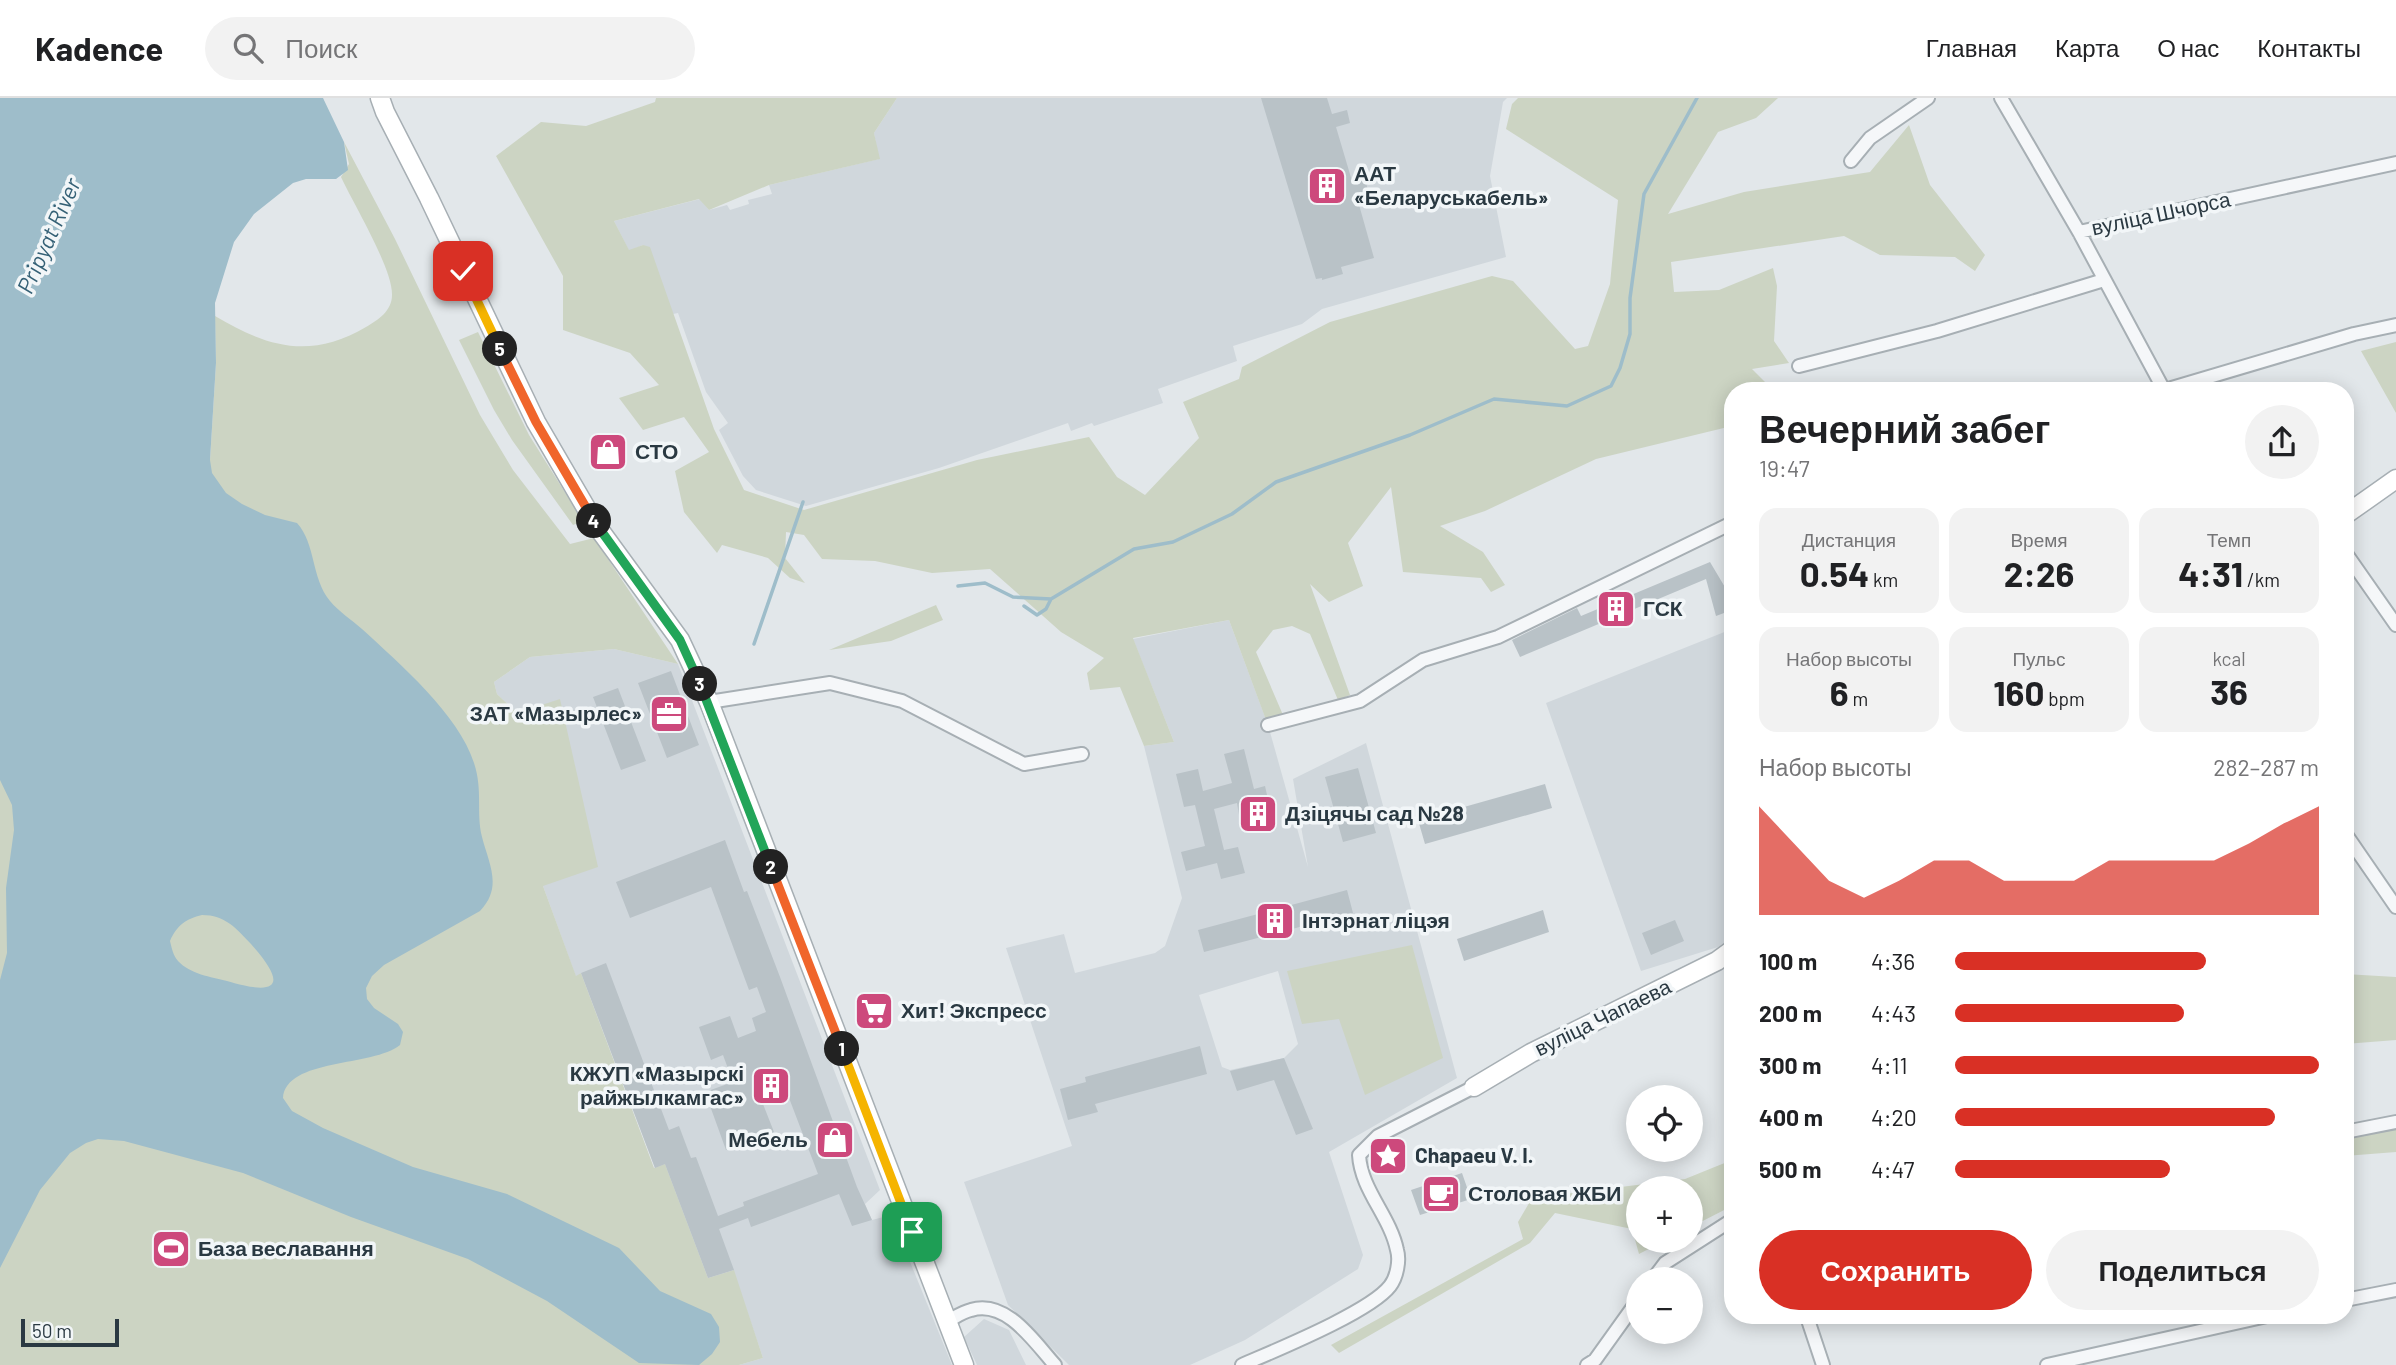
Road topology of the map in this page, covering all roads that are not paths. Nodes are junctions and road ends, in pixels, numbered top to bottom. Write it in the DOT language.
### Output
graph roads {
  1 [pos="380,98"];
  2 [pos="1928,98"];
  3 [pos="2001,98"];
  4 [pos="1851,161"];
  5 [pos="2396,163"];
  6 [pos="2079,232"];
  7 [pos="2104,280"];
  8 [pos="2396,324"];
  9 [pos="1799,366"];
  10 [pos="2160,382"];
  11 [pos="2191,382"];
  12 [pos="2396,479"];
  13 [pos="2354,509"];
  14 [pos="1724,527"];
  15 [pos="2354,565"];
  16 [pos="2396,625"];
  17 [pos="709,702"];
  18 [pos="1268,725"];
  19 [pos="1082,754"];
  20 [pos="2354,851"];
  21 [pos="2396,908"];
  22 [pos="1724,956"];
  23 [pos="1474,1087"];
  24 [pos="2396,1122"];
  25 [pos="2354,1130"];
  26 [pos="1724,1225"];
  27 [pos="1662,1267"];
  28 [pos="2396,1290"];
  29 [pos="2354,1298"];
  30 [pos="1626,1317"];
  31 [pos="946,1322"];
  32 [pos="1809,1324"];
  33 [pos="2231,1324"];
  34 [pos="964,1365"];
  35 [pos="1055,1365"];
  36 [pos="1242,1365"];
  37 [pos="1587,1365"];
  38 [pos="1822,1365"];
  39 [pos="2046,1365"];
  1 -- 17 [label="street"];
  2 -- 4 [label="street"];
  3 -- 6 [label="street, вуліца Шчорса"];
  5 -- 6 [label="street, вуліца Шчорса"];
  6 -- 7 [label="street"];
  7 -- 9 [label="street"];
  7 -- 10 [label="street"];
  8 -- 11 [label="street"];
  12 -- 13 [label="street"];
  14 -- 18 [label="street"];
  15 -- 16 [label="street"];
  17 -- 19 [label="street"];
  17 -- 31 [label="street"];
  20 -- 21 [label="street"];
  22 -- 23 [label="street, вуліца Чапаева"];
  23 -- 36 [label="street"];
  24 -- 25 [label="street"];
  26 -- 27 [label="street"];
  28 -- 29 [label="street"];
  30 -- 37 [label="street"];
  31 -- 34 [label="street"];
  31 -- 35 [label="street"];
  32 -- 38 [label="street"];
  33 -- 39 [label="street"];
}
